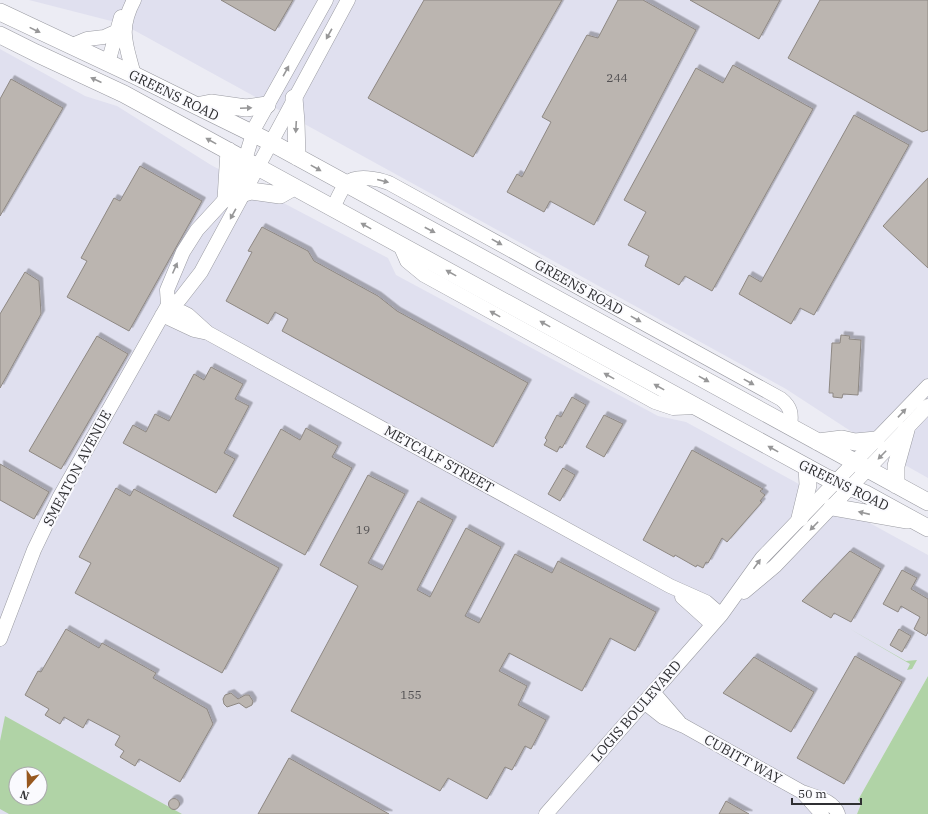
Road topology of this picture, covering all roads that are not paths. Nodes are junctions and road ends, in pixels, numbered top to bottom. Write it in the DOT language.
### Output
graph roads {
  1 [pos="128,0"];
  2 [pos="134,0"];
  3 [pos="326,0"];
  4 [pos="348,0"];
  5 [pos="0,12"];
  6 [pos="115,32"];
  7 [pos="0,35"];
  8 [pos="70,46"];
  9 [pos="108,62"];
  10 [pos="134,75"];
  11 [pos="294,98"];
  12 [pos="197,106"];
  13 [pos="267,106"];
  14 [pos="253,134"];
  15 [pos="270,142"];
  16 [pos="229,152"];
  17 [pos="297,157"];
  18 [pos="251,164"];
  19 [pos="346,184"];
  20 [pos="294,187"];
  21 [pos="244,193"];
  22 [pos="226,200"];
  23 [pos="333,208"];
  24 [pos="165,310"];
  25 [pos="677,342"];
  26 [pos="658,354"];
  27 [pos="928,386"];
  28 [pos="928,406"];
  29 [pos="790,426"];
  30 [pos="906,430"];
  31 [pos="876,440"];
  32 [pos="818,442"];
  33 [pos="861,466"];
  34 [pos="807,467"];
  35 [pos="843,485"];
  36 [pos="896,485"];
  37 [pos="928,502"];
  38 [pos="832,507"];
  39 [pos="800,518"];
  40 [pos="922,525"];
  41 [pos="720,615"];
  42 [pos="0,638"];
  43 [pos="649,697"];
  44 [pos="802,792"];
  45 [pos="546,814"];
  46 [pos="822,814"];
  47 [pos="838,814"];
  1 -- 6 [label="street"];
  2 -- 10 [label="street"];
  13 -- 3 [label="street, one-way"];
  4 -- 11 [label="street, one-way"];
  5 -- 8 [label="main road, GREENS ROAD, one-way"];
  6 -- 8 [label="street"];
  6 -- 9 [label="street"];
  16 -- 7 [label="main road, GREENS ROAD, one-way"];
  8 -- 9 [label="main road, GREENS ROAD"];
  9 -- 10 [label="main road, GREENS ROAD"];
  10 -- 12 [label="main road, GREENS ROAD"];
  11 -- 15 [label="street"];
  11 -- 17 [label="main road, one-way"];
  12 -- 13 [label="main road, one-way"];
  12 -- 14 [label="main road, GREENS ROAD"];
  13 -- 14 [label="street"];
  14 -- 15 [label="main road, GREENS ROAD"];
  14 -- 18 [label="street"];
  15 -- 17 [label="main road, GREENS ROAD"];
  15 -- 18 [label="street"];
  16 -- 18 [label="main road, GREENS ROAD"];
  16 -- 22 [label="main road"];
  17 -- 19 [label="main road, GREENS ROAD, one-way"];
  18 -- 20 [label="main road, GREENS ROAD"];
  18 -- 21 [label="street, SMEATON AVENUE"];
  18 -- 22 [label="street, SMEATON AVENUE"];
  19 -- 23 [label="street"];
  19 -- 25 [label="street, GREENS ROAD, one-way"];
  19 -- 26 [label="main road, GREENS ROAD, one-way"];
  20 -- 21 [label="main road"];
  20 -- 23 [label="main road, GREENS ROAD"];
  21 -- 24 [label="street, SMEATON AVENUE, one-way"];
  24 -- 22 [label="street, SMEATON AVENUE, one-way"];
  34 -- 23 [label="main road, GREENS ROAD, one-way"];
  24 -- 41 [label="street, METCALF STREET"];
  24 -- 42 [label="street, SMEATON AVENUE"];
  25 -- 26 [label="street"];
  25 -- 29 [label="street, GREENS ROAD, one-way"];
  26 -- 29 [label="main road, GREENS ROAD, one-way"];
  31 -- 27 [label="street, one-way"];
  28 -- 30 [label="street"];
  29 -- 32 [label="main road, GREENS ROAD"];
  30 -- 33 [label="street, one-way"];
  30 -- 36 [label="main road"];
  31 -- 32 [label="main road"];
  31 -- 33 [label="street"];
  32 -- 33 [label="main road, GREENS ROAD"];
  33 -- 35 [label="street"];
  33 -- 36 [label="main road, GREENS ROAD"];
  34 -- 35 [label="main road, GREENS ROAD"];
  34 -- 39 [label="main road"];
  35 -- 38 [label="street, LOGIS BOULEVARD"];
  35 -- 39 [label="street, LOGIS BOULEVARD"];
  35 -- 40 [label="main road, GREENS ROAD"];
  36 -- 37 [label="main road, GREENS ROAD"];
  40 -- 38 [label="main road, one-way"];
  38 -- 41 [label="street, LOGIS BOULEVARD, one-way"];
  41 -- 39 [label="street, LOGIS BOULEVARD, one-way"];
  41 -- 43 [label="street, LOGIS BOULEVARD"];
  43 -- 44 [label="street, CUBITT WAY"];
  43 -- 45 [label="street, LOGIS BOULEVARD"];
  44 -- 46 [label="street, CUBITT WAY"];
  44 -- 47 [label="street, CUBITT WAY"];
}
